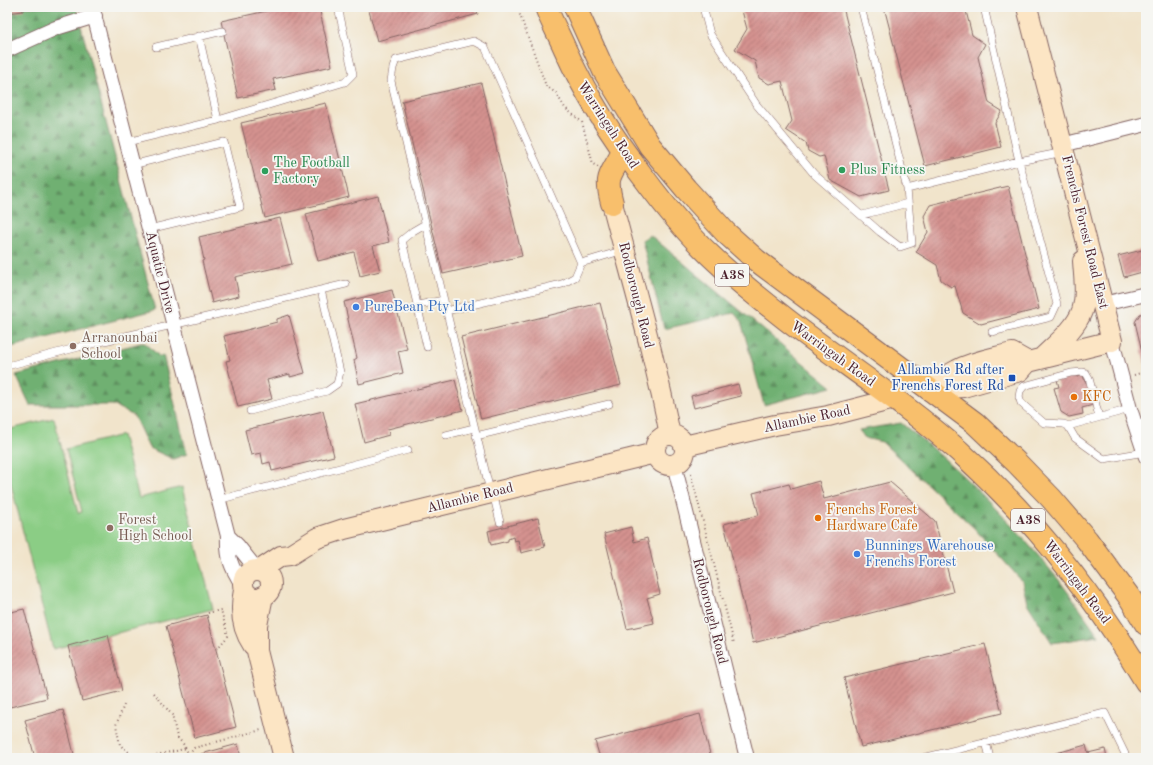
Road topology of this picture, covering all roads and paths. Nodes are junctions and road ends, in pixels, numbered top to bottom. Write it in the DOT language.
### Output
graph roads {
  1 [pos="338,7"];
  2 [pos="516,7"];
  3 [pos="546,7"];
  4 [pos="575,7"];
  5 [pos="703,7"];
  6 [pos="861,7"];
  7 [pos="984,7"];
  8 [pos="1027,7"];
  9 [pos="93,11"];
  10 [pos="223,31"];
  11 [pos="199,36"];
  12 [pos="156,47"];
  13 [pos="7,50"];
  14 [pos="218,120"];
  15 [pos="1146,124"];
  16 [pos="127,142"];
  17 [pos="1063,149"];
  18 [pos="623,151"];
  19 [pos="1019,161"];
  20 [pos="132,165"];
  21 [pos="601,168"];
  22 [pos="907,189"];
  23 [pos="612,203"];
  24 [pos="908,203"];
  25 [pos="862,215"];
  26 [pos="1080,216"];
  27 [pos="425,224"];
  28 [pos="149,229"];
  29 [pos="625,250"];
  30 [pos="581,263"];
  31 [pos="346,284"];
  32 [pos="321,290"];
  33 [pos="1146,294"];
  34 [pos="444,300"];
  35 [pos="1103,304"];
  36 [pos="418,306"];
  37 [pos="446,311"];
  38 [pos="173,325"];
  39 [pos="992,332"];
  40 [pos="1112,341"];
  41 [pos="427,347"];
  42 [pos="1035,360"];
  43 [pos="7,366"];
  44 [pos="1144,372"];
  45 [pos="1133,375"];
  46 [pos="929,390"];
  47 [pos="894,399"];
  48 [pos="609,404"];
  49 [pos="1130,409"];
  50 [pos="250,411"];
  51 [pos="1100,417"];
  52 [pos="1141,423"];
  53 [pos="1066,425"];
  54 [pos="474,428"];
  55 [pos="446,435"];
  56 [pos="476,436"];
  57 [pos="677,440"];
  58 [pos="408,450"];
  59 [pos="655,453"];
  60 [pos="1145,454"];
  61 [pos="683,469"];
  62 [pos="492,493"];
  63 [pos="218,500"];
  64 [pos="500,522"];
  65 [pos="228,536"];
  66 [pos="262,579"];
  67 [pos="244,588"];
  68 [pos="208,613"];
  69 [pos="1145,624"];
  70 [pos="734,644"];
  71 [pos="216,650"];
  72 [pos="257,651"];
  73 [pos="1146,682"];
  74 [pos="154,693"];
  75 [pos="124,705"];
  76 [pos="262,729"];
  77 [pos="986,742"];
  78 [pos="186,748"];
  79 [pos="189,755"];
  80 [pos="136,758"];
  81 [pos="148,758"];
  82 [pos="187,758"];
  83 [pos="284,758"];
  84 [pos="747,758"];
  85 [pos="923,758"];
  86 [pos="990,758"];
  87 [pos="1127,758"];
  1 -- 14 [label="lane"];
  2 -- 21 [label="path"];
  3 -- 18 [label="highway, Warringah Road / A38"];
  4 -- 46 [label="highway, Warringah Road / A38"];
  5 -- 25 [label="lane"];
  6 -- 22 [label="lane"];
  7 -- 19 [label="lane"];
  8 -- 17 [label="main road, Frenchs Forest Road East"];
  9 -- 13 [label="street"];
  9 -- 16 [label="street, Aquatic Drive"];
  10 -- 11 [label="lane"];
  11 -- 12 [label="lane"];
  11 -- 14 [label="lane"];
  14 -- 16 [label="lane"];
  15 -- 17 [label="street"];
  16 -- 20 [label="street, Aquatic Drive"];
  17 -- 19 [label="lane"];
  17 -- 26 [label="main road, Frenchs Forest Road East"];
  18 -- 23 [label="highway"];
  18 -- 47 [label="highway, Warringah Road / A38"];
  19 -- 22 [label="lane"];
  19 -- 39 [label="lane"];
  20 -- 28 [label="street, Aquatic Drive"];
  20 -- 28 [label="lane"];
  22 -- 24 [label="lane"];
  23 -- 29 [label="main road, Rodborough Road"];
  24 -- 25 [label="lane"];
  24 -- 25 [label="lane"];
  26 -- 35 [label="main road, Frenchs Forest Road East"];
  26 -- 42 [label="main road"];
  27 -- 30 [label="lane"];
  27 -- 34 [label="lane"];
  27 -- 36 [label="lane"];
  28 -- 38 [label="street, Aquatic Drive"];
  29 -- 30 [label="lane"];
  29 -- 57 [label="main road, Rodborough Road"];
  30 -- 37 [label="lane"];
  31 -- 32 [label="lane"];
  32 -- 38 [label="lane"];
  32 -- 50 [label="lane"];
  33 -- 35 [label="street"];
  34 -- 36 [label="lane"];
  34 -- 37 [label="lane"];
  35 -- 40 [label="main road, Frenchs Forest Road East"];
  36 -- 41 [label="lane"];
  37 -- 54 [label="lane"];
  38 -- 43 [label="lane"];
  38 -- 63 [label="street, Aquatic Drive"];
  40 -- 42 [label="main road, Allambie Road"];
  40 -- 49 [label="street, Frenchs Forest Road East"];
  42 -- 46 [label="main road, Allambie Road"];
  44 -- 45 [label="path"];
  46 -- 47 [label="highway, Allambie Road"];
  46 -- 69 [label="highway, Warringah Road / A38"];
  47 -- 57 [label="main road, Allambie Road"];
  47 -- 73 [label="highway, Warringah Road / A38"];
  48 -- 56 [label="lane"];
  49 -- 51 [label="lane"];
  49 -- 52 [label="street, Frenchs Forest Road East"];
  51 -- 53 [label="lane"];
  51 -- 53 [label="lane"];
  52 -- 60 [label="street, Frenchs Forest Road East"];
  53 -- 60 [label="lane"];
  54 -- 55 [label="lane"];
  54 -- 56 [label="lane"];
  56 -- 62 [label="lane"];
  57 -- 59 [label="main road"];
  57 -- 61 [label="main road"];
  58 -- 63 [label="lane"];
  59 -- 61 [label="main road"];
  59 -- 62 [label="main road, Allambie Road"];
  61 -- 70 [label="path"];
  61 -- 84 [label="street, Rodborough Road"];
  62 -- 64 [label="lane"];
  62 -- 66 [label="main road, Allambie Road"];
  63 -- 65 [label="street, Aquatic Drive"];
  65 -- 66 [label="street, Aquatic Drive"];
  65 -- 67 [label="street, Aquatic Drive"];
  66 -- 67 [label="main road"];
  66 -- 72 [label="main road"];
  67 -- 72 [label="main road"];
  68 -- 71 [label="path"];
  72 -- 83 [label="main road"];
  74 -- 78 [label="path"];
  75 -- 80 [label="path"];
  76 -- 79 [label="path"];
  77 -- 85 [label="lane"];
  77 -- 86 [label="lane"];
  77 -- 87 [label="lane"];
  78 -- 79 [label="path"];
  78 -- 81 [label="path"];
  79 -- 82 [label="path"];
}
